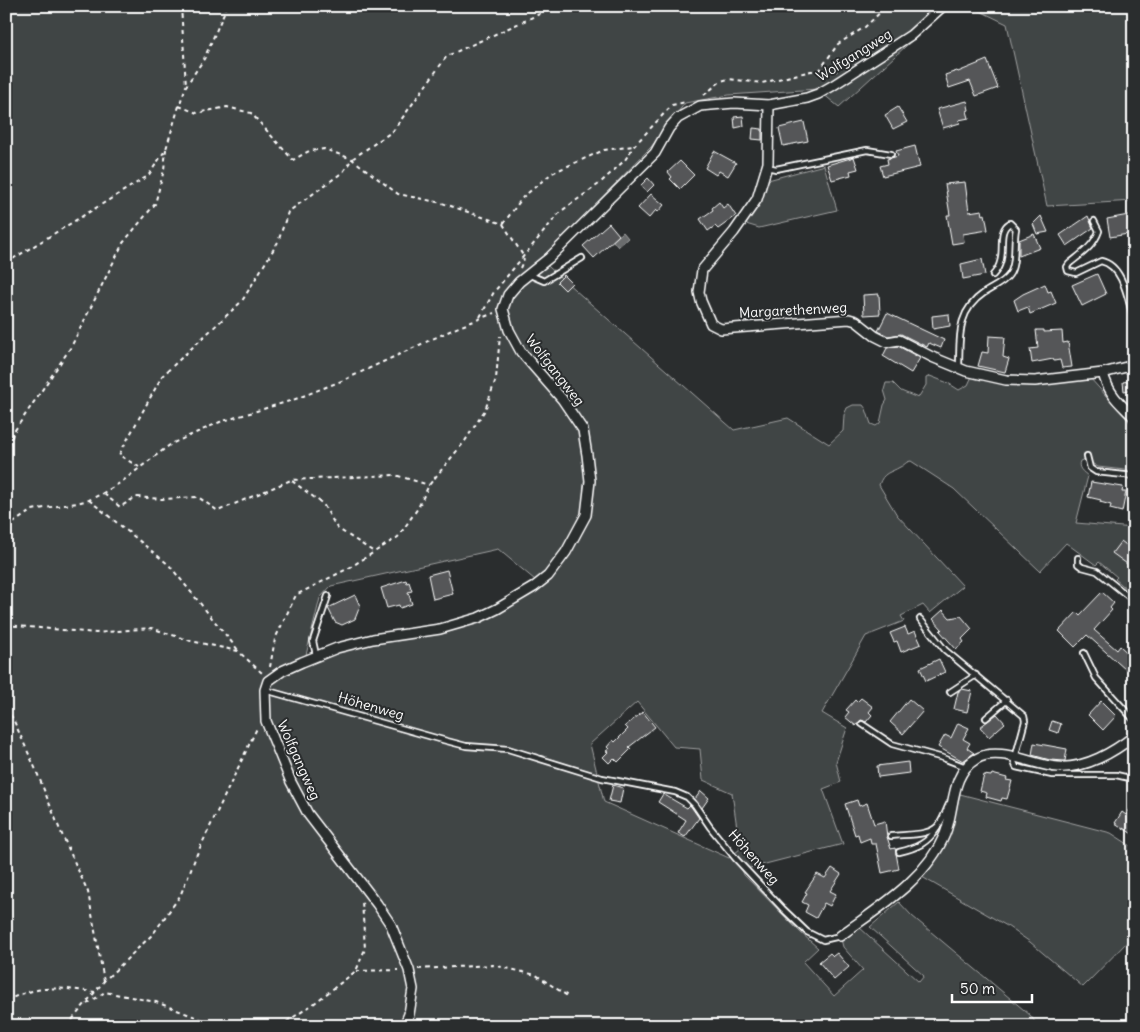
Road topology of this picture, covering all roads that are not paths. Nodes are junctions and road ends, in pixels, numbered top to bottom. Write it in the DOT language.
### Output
graph roads {
  1 [pos="943,6"];
  2 [pos="769,105"];
  3 [pos="891,154"];
  4 [pos="767,167"];
  5 [pos="1094,222"];
  6 [pos="582,258"];
  7 [pos="528,274"];
  8 [pos="993,275"];
  9 [pos="1134,320"];
  10 [pos="1134,365"];
  11 [pos="959,367"];
  12 [pos="1103,373"];
  13 [pos="1134,417"];
  14 [pos="1087,456"];
  15 [pos="1134,476"];
  16 [pos="1078,558"];
  17 [pos="328,596"];
  18 [pos="1134,601"];
  19 [pos="920,619"];
  20 [pos="1084,654"];
  21 [pos="316,655"];
  22 [pos="976,675"];
  23 [pos="265,690"];
  24 [pos="950,692"];
  25 [pos="1007,700"];
  26 [pos="986,718"];
  27 [pos="1134,720"];
  28 [pos="862,724"];
  29 [pos="1134,736"];
  30 [pos="1015,758"];
  31 [pos="966,768"];
  32 [pos="1134,779"];
  33 [pos="954,793"];
  34 [pos="940,824"];
  35 [pos="891,836"];
  36 [pos="899,852"];
  37 [pos="840,936"];
  38 [pos="404,1026"];
  1 -- 2 [label="street, Wolfgangweg"];
  2 -- 4 [label="street, Margarethenweg"];
  2 -- 7 [label="street, Wolfgangweg"];
  3 -- 4 [label="lane"];
  4 -- 11 [label="street, Margarethenweg"];
  5 -- 9 [label="lane"];
  6 -- 7 [label="lane"];
  7 -- 21 [label="street, Wolfgangweg"];
  8 -- 11 [label="lane"];
  10 -- 12 [label="street, Margarethenweg"];
  11 -- 12 [label="street, Margarethenweg"];
  12 -- 13 [label="street"];
  14 -- 15 [label="lane"];
  16 -- 18 [label="lane"];
  17 -- 21 [label="lane"];
  19 -- 22 [label="lane"];
  20 -- 27 [label="lane"];
  21 -- 23 [label="street, Wolfgangweg"];
  22 -- 24 [label="lane"];
  22 -- 25 [label="lane"];
  23 -- 37 [label="lane, Höhenweg"];
  23 -- 38 [label="street, Wolfgangweg"];
  25 -- 26 [label="lane"];
  25 -- 30 [label="lane"];
  28 -- 31 [label="lane"];
  29 -- 30 [label="street"];
  30 -- 31 [label="street"];
  30 -- 32 [label="lane"];
  31 -- 33 [label="street, Höhenweg"];
  33 -- 34 [label="lane"];
  33 -- 37 [label="street, Höhenweg"];
  34 -- 35 [label="lane"];
  34 -- 36 [label="lane"];
}
